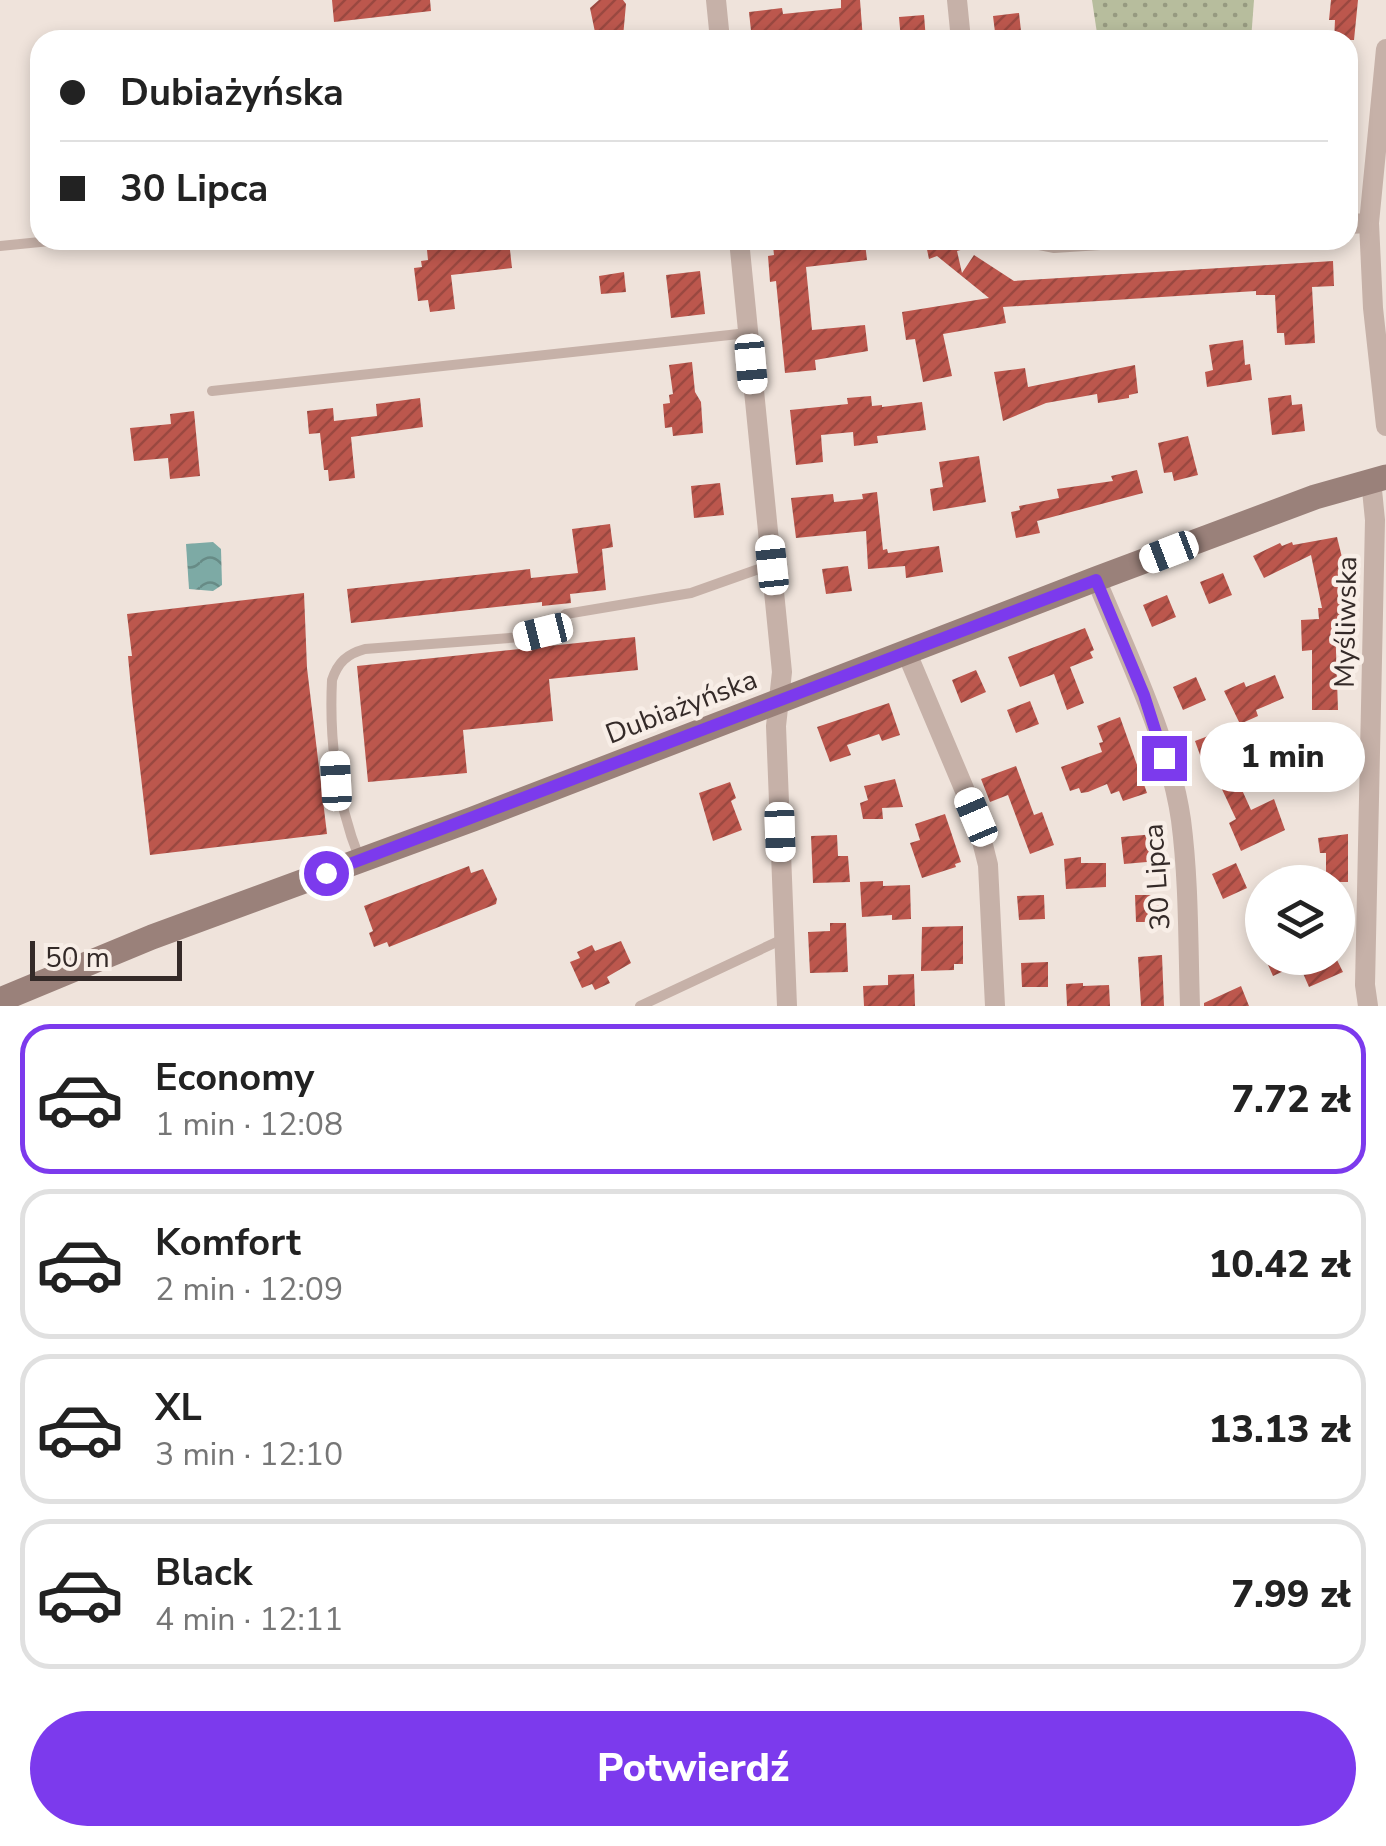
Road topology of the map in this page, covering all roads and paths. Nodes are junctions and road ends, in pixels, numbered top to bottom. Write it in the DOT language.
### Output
graph roads {
  1 [pos="716,0"];
  2 [pos="957,0"];
  3 [pos="719,30"];
  4 [pos="960,30"];
  5 [pos="1386,49"];
  6 [pos="1358,223"];
  7 [pos="30,243"];
  8 [pos="0,246"];
  9 [pos="740,250"];
  10 [pos="748,333"];
  11 [pos="212,390"];
  12 [pos="1386,426"];
  13 [pos="1378,478"];
  14 [pos="772,565"];
  15 [pos="1096,580"];
  16 [pos="906,651"];
  17 [pos="779,700"];
  18 [pos="360,860"];
  19 [pos="784,939"];
  20 [pos="0,1000"];
  21 [pos="640,1006"];
  22 [pos="786,1006"];
  23 [pos="995,1006"];
  24 [pos="1190,1006"];
  25 [pos="1368,1006"];
  1 -- 3 [label="street"];
  2 -- 4 [label="street"];
  5 -- 6 [label="street"];
  6 -- 12 [label="street"];
  7 -- 8 [label="lane"];
  9 -- 10 [label="street"];
  10 -- 11 [label="lane"];
  10 -- 14 [label="street"];
  13 -- 15 [label="street, Dubiażyńska"];
  13 -- 25 [label="street, Myśliwska"];
  14 -- 17 [label="street"];
  14 -- 18 [label="lane"];
  15 -- 16 [label="street, Dubiażyńska"];
  15 -- 24 [label="street, 30 Lipca"];
  16 -- 17 [label="street, Dubiażyńska"];
  16 -- 23 [label="street"];
  17 -- 18 [label="street, Dubiażyńska"];
  17 -- 19 [label="street"];
  18 -- 20 [label="street, Dubiażyńska"];
  19 -- 21 [label="lane"];
  19 -- 22 [label="street"];
}
